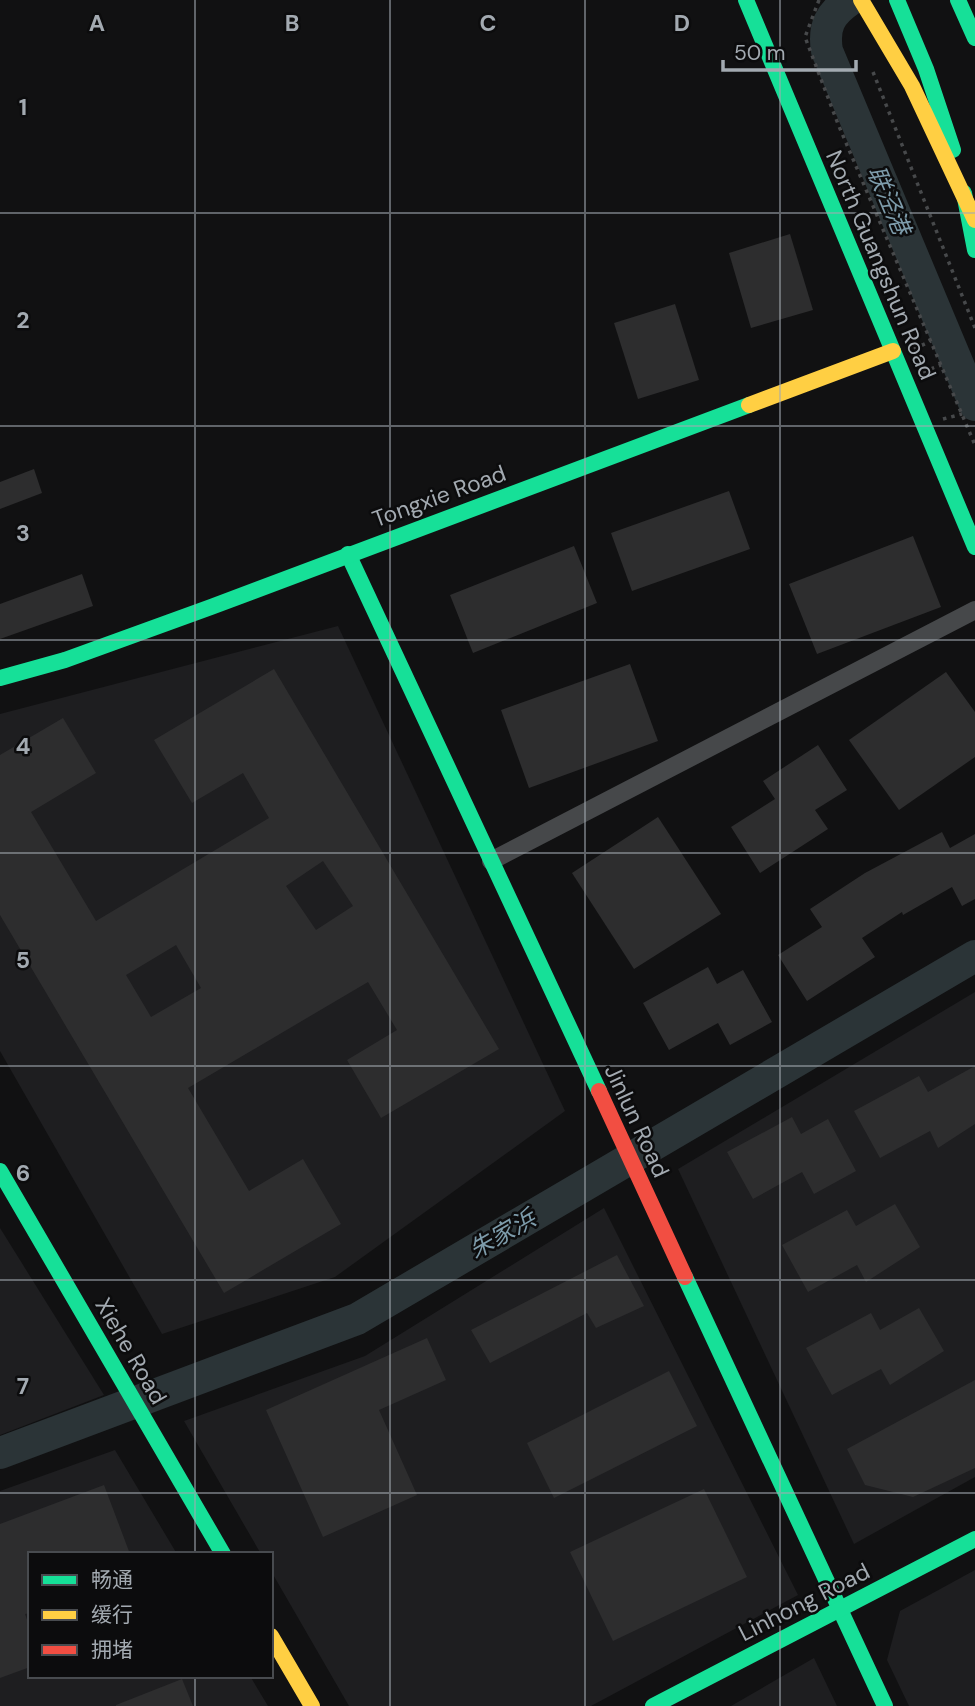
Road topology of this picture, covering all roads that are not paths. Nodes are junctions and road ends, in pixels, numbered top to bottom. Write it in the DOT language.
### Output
graph roads {
  1 [pos="746,0"];
  2 [pos="861,0"];
  3 [pos="897,0"];
  4 [pos="958,0"];
  5 [pos="974,35"];
  6 [pos="975,220"];
  7 [pos="975,250"];
  8 [pos="892,351"];
  9 [pos="975,547"];
  10 [pos="348,554"];
  11 [pos="975,610"];
  12 [pos="0,678"];
  13 [pos="491,861"];
  14 [pos="0,1171"];
  15 [pos="975,1539"];
  16 [pos="222,1552"];
  17 [pos="839,1609"];
  18 [pos="273,1639"];
  19 [pos="312,1706"];
  20 [pos="653,1706"];
  21 [pos="885,1706"];
  1 -- 8 [label="main road, North Guangshun Road"];
  2 -- 6 [label="main road, bridge"];
  3 -- 7 [label="main road"];
  4 -- 5 [label="main road"];
  8 -- 9 [label="main road, North Guangshun Road"];
  8 -- 10 [label="main road, Tongxie Road"];
  10 -- 12 [label="main road, Tongxie Road"];
  10 -- 13 [label="main road, Jinlun Road"];
  11 -- 13 [label="street"];
  13 -- 17 [label="main road, Jinlun Road"];
  14 -- 16 [label="main road, Xiehe Road"];
  15 -- 17 [label="main road, Linhong Road"];
  17 -- 20 [label="main road, Linhong Road"];
  17 -- 21 [label="main road, Jinlun Road"];
  18 -- 19 [label="main road"];
}
